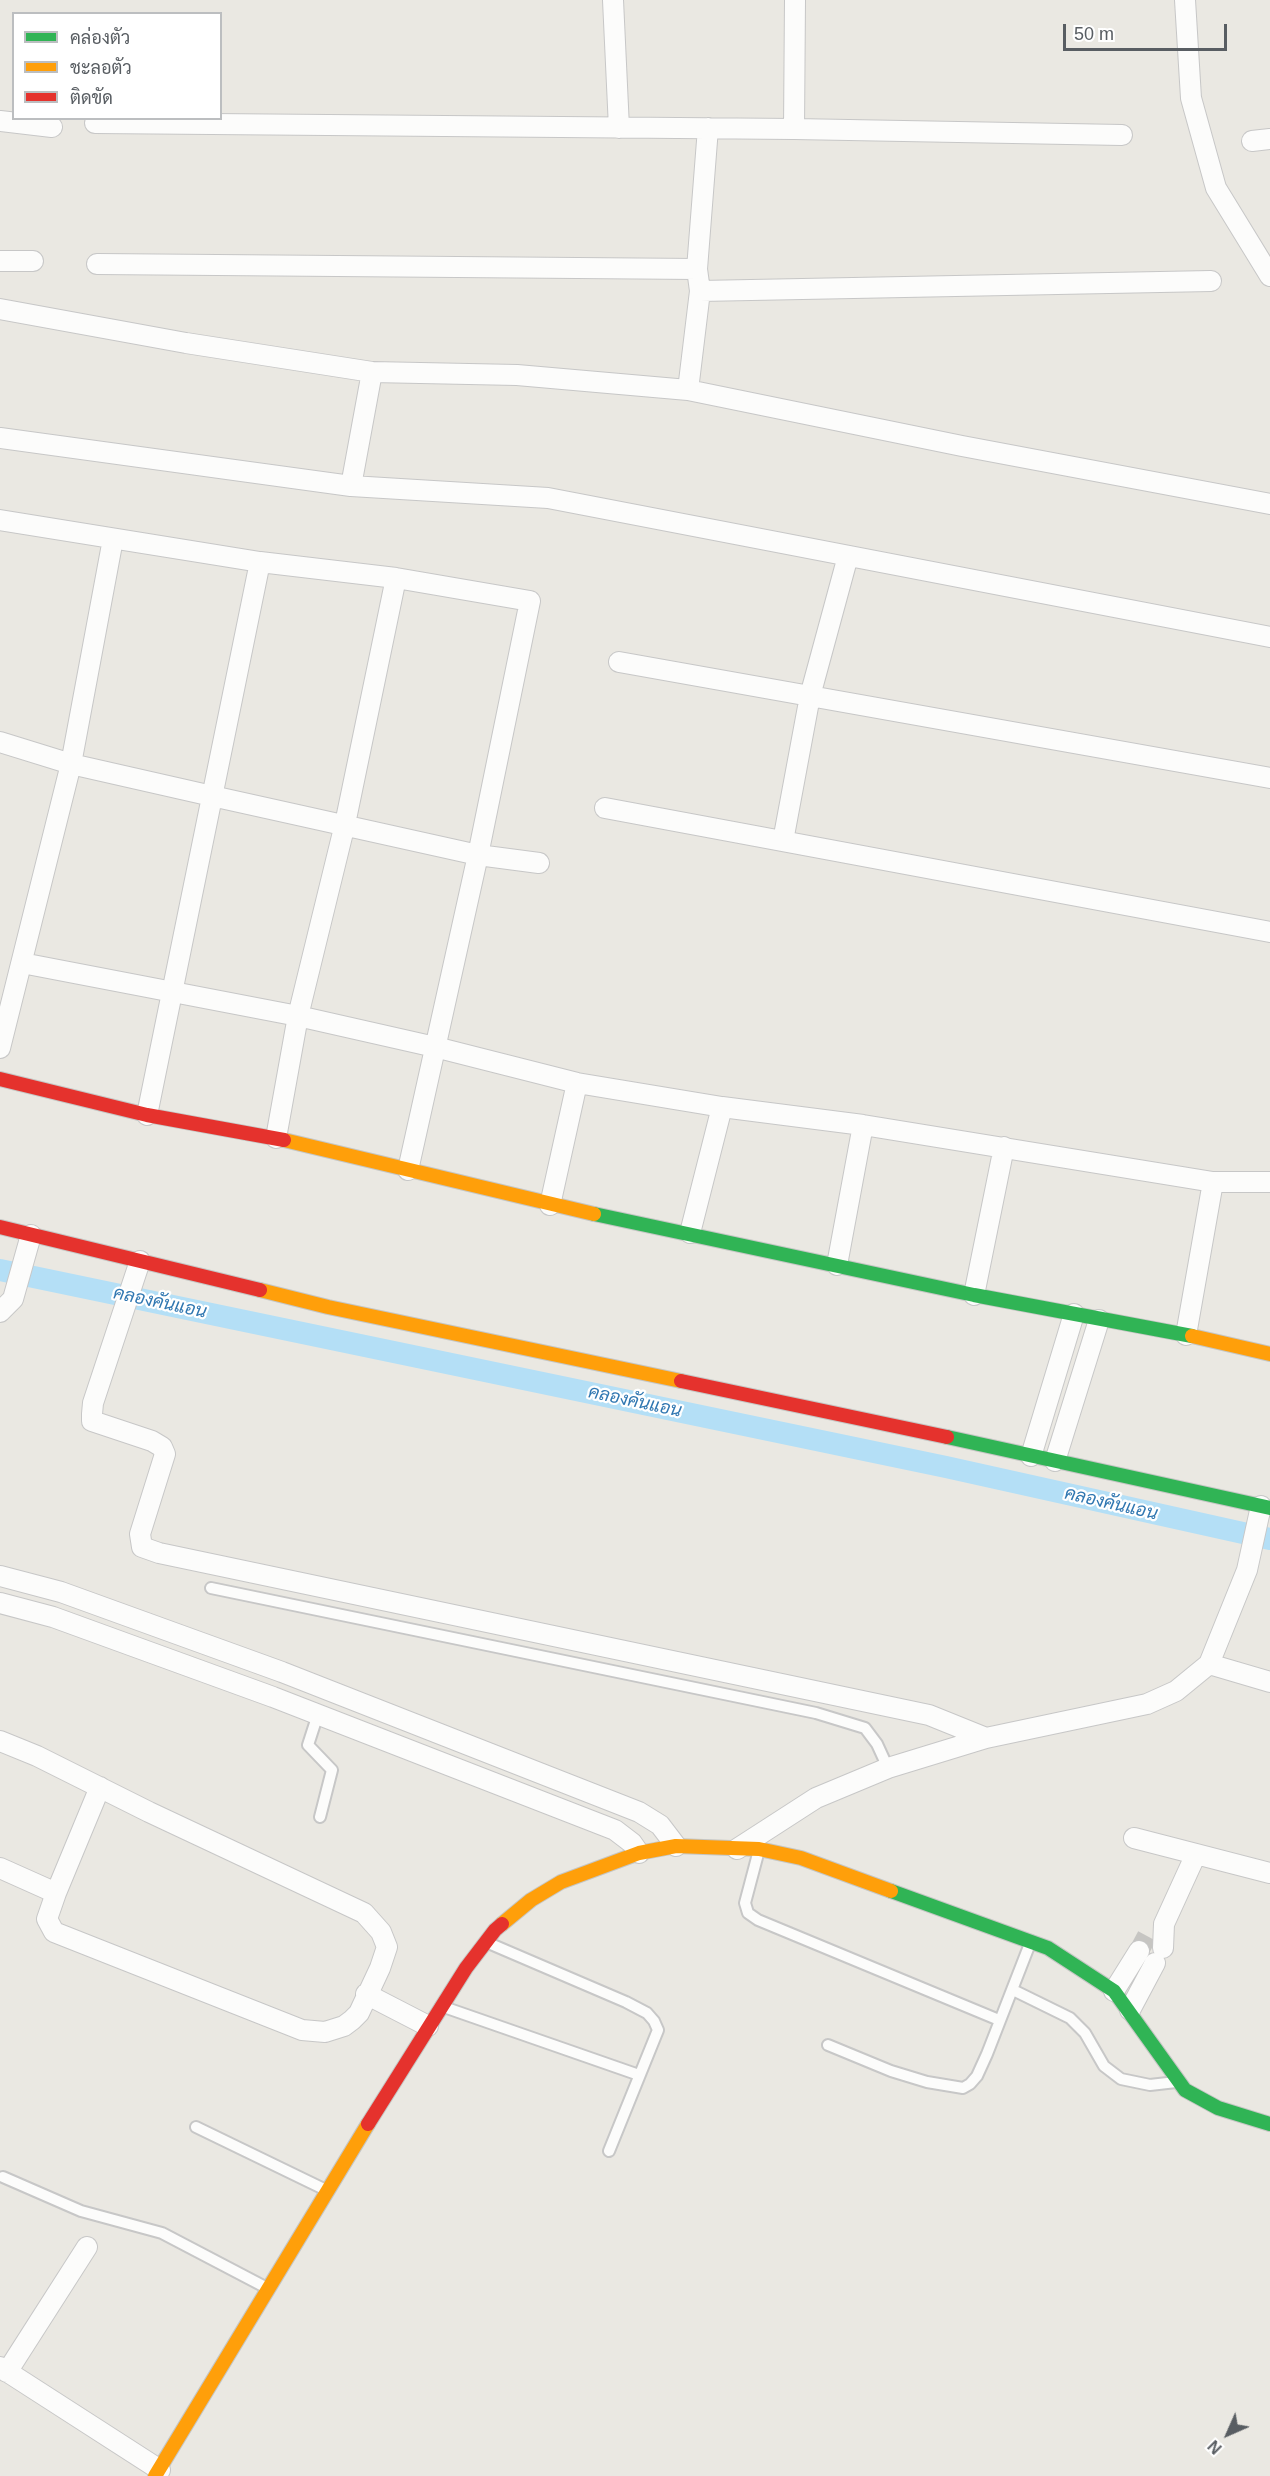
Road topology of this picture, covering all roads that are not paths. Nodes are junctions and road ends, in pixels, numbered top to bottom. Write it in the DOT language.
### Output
graph roads {
  1 [pos="614,0"];
  2 [pos="795,0"];
  3 [pos="1185,0"];
  4 [pos="0,121"];
  5 [pos="95,123"];
  6 [pos="52,127"];
  7 [pos="620,128"];
  8 [pos="708,128"];
  9 [pos="794,129"];
  10 [pos="1122,135"];
  11 [pos="0,261"];
  12 [pos="33,261"];
  13 [pos="97,264"];
  14 [pos="697,268"];
  15 [pos="1270,276"];
  16 [pos="1211,281"];
  17 [pos="700,291"];
  18 [pos="0,309"];
  19 [pos="372,372"];
  20 [pos="688,390"];
  21 [pos="0,438"];
  22 [pos="351,486"];
  23 [pos="1270,504"];
  24 [pos="0,520"];
  25 [pos="113,540"];
  26 [pos="848,556"];
  27 [pos="260,562"];
  28 [pos="396,578"];
  29 [pos="1270,638"];
  30 [pos="619,662"];
  31 [pos="810,696"];
  32 [pos="0,742"];
  33 [pos="71,764"];
  34 [pos="1270,778"];
  35 [pos="212,796"];
  36 [pos="605,808"];
  37 [pos="345,824"];
  38 [pos="783,841"];
  39 [pos="478,855"];
  40 [pos="539,862"];
  41 [pos="1270,932"];
  42 [pos="22,963"];
  43 [pos="173,991"];
  44 [pos="298,1016"];
  45 [pos="435,1047"];
  46 [pos="0,1048"];
  47 [pos="0,1079"];
  48 [pos="577,1083"];
  49 [pos="723,1107"];
  50 [pos="147,1114"];
  51 [pos="863,1125"];
  52 [pos="276,1138"];
  53 [pos="1004,1147"];
  54 [pos="408,1170"];
  55 [pos="1213,1182"];
  56 [pos="1270,1182"];
  57 [pos="550,1205"];
  58 [pos="0,1227"];
  59 [pos="690,1233"];
  60 [pos="29,1243"];
  61 [pos="140,1262"];
  62 [pos="837,1265"];
  63 [pos="974,1295"];
  64 [pos="6,1306"];
  65 [pos="1074,1314"];
  66 [pos="1099,1320"];
  67 [pos="1186,1335"];
  68 [pos="1270,1353"];
  69 [pos="1031,1455"];
  70 [pos="1055,1461"];
  71 [pos="1263,1511"];
  72 [pos="0,1576"];
  73 [pos="211,1588"];
  74 [pos="61,1592"];
  75 [pos="0,1603"];
  76 [pos="53,1617"];
  77 [pos="1209,1664"];
  78 [pos="282,1672"];
  79 [pos="1270,1682"];
  80 [pos="273,1697"];
  81 [pos="318,1714"];
  82 [pos="986,1738"];
  83 [pos="0,1741"];
  84 [pos="888,1768"];
  85 [pos="100,1787"];
  86 [pos="320,1817"];
  87 [pos="1134,1838"];
  88 [pos="676,1846"];
  89 [pos="737,1849"];
  90 [pos="759,1849"];
  91 [pos="639,1853"];
  92 [pos="1196,1854"];
  93 [pos="0,1868"];
  94 [pos="1270,1873"];
  95 [pos="56,1893"];
  96 [pos="1164,1924"];
  97 [pos="1031,1941"];
  98 [pos="486,1942"];
  99 [pos="1013,1990"];
  100 [pos="1114,1991"];
  101 [pos="366,1994"];
  102 [pos="441,2006"];
  103 [pos="1130,2010"];
  104 [pos="999,2020"];
  105 [pos="428,2026"];
  106 [pos="828,2045"];
  107 [pos="639,2075"];
  108 [pos="1179,2082"];
  109 [pos="1270,2124"];
  110 [pos="196,2127"];
  111 [pos="609,2151"];
  112 [pos="3,2177"];
  113 [pos="329,2191"];
  114 [pos="87,2247"];
  115 [pos="270,2289"];
  116 [pos="4,2370"];
  117 [pos="158,2473"];
  1 -- 7 [label="street"];
  2 -- 9 [label="street"];
  3 -- 15 [label="street"];
  4 -- 6 [label="street"];
  5 -- 7 [label="street"];
  7 -- 8 [label="street"];
  8 -- 9 [label="street"];
  8 -- 14 [label="street"];
  9 -- 10 [label="street"];
  11 -- 12 [label="street"];
  13 -- 14 [label="street"];
  14 -- 17 [label="street"];
  16 -- 17 [label="street"];
  17 -- 20 [label="street"];
  18 -- 19 [label="street"];
  19 -- 20 [label="street"];
  19 -- 22 [label="street"];
  20 -- 23 [label="street"];
  21 -- 22 [label="street"];
  22 -- 26 [label="street"];
  24 -- 25 [label="street"];
  25 -- 27 [label="street"];
  25 -- 33 [label="street"];
  26 -- 29 [label="street"];
  26 -- 31 [label="street"];
  27 -- 28 [label="street"];
  27 -- 35 [label="street"];
  28 -- 37 [label="street"];
  28 -- 39 [label="street"];
  30 -- 31 [label="street"];
  31 -- 34 [label="street"];
  31 -- 38 [label="street"];
  32 -- 33 [label="street"];
  33 -- 35 [label="street"];
  33 -- 42 [label="street"];
  35 -- 37 [label="street"];
  35 -- 43 [label="street"];
  36 -- 38 [label="street"];
  37 -- 39 [label="street"];
  37 -- 44 [label="street"];
  38 -- 41 [label="street"];
  39 -- 40 [label="street"];
  39 -- 45 [label="street"];
  42 -- 43 [label="street"];
  42 -- 46 [label="street"];
  43 -- 44 [label="street"];
  43 -- 50 [label="street"];
  44 -- 45 [label="street"];
  44 -- 52 [label="street"];
  45 -- 48 [label="street"];
  45 -- 54 [label="street"];
  47 -- 50 [label="street"];
  48 -- 49 [label="street"];
  48 -- 57 [label="street"];
  49 -- 51 [label="street"];
  49 -- 59 [label="street"];
  50 -- 52 [label="street"];
  51 -- 53 [label="street"];
  51 -- 62 [label="street"];
  52 -- 54 [label="street"];
  53 -- 55 [label="street"];
  53 -- 63 [label="street"];
  54 -- 57 [label="street"];
  55 -- 56 [label="street"];
  55 -- 67 [label="street"];
  57 -- 59 [label="street"];
  58 -- 60 [label="street"];
  59 -- 62 [label="street"];
  60 -- 61 [label="street"];
  60 -- 64 [label="street"];
  61 -- 69 [label="street"];
  61 -- 82 [label="street"];
  62 -- 63 [label="street"];
  63 -- 65 [label="street"];
  65 -- 66 [label="street"];
  65 -- 69 [label="street"];
  66 -- 67 [label="street"];
  66 -- 70 [label="street"];
  67 -- 68 [label="street"];
  69 -- 70 [label="street"];
  70 -- 71 [label="street"];
  71 -- 77 [label="street"];
  72 -- 74 [label="street"];
  73 -- 84 [label="lane"];
  74 -- 76 [label="street"];
  74 -- 78 [label="street"];
  75 -- 76 [label="street"];
  76 -- 80 [label="street"];
  77 -- 79 [label="street"];
  77 -- 82 [label="street"];
  78 -- 80 [label="street"];
  78 -- 88 [label="street"];
  80 -- 81 [label="street"];
  81 -- 86 [label="lane"];
  81 -- 91 [label="street"];
  82 -- 84 [label="street"];
  83 -- 85 [label="street"];
  84 -- 89 [label="street"];
  85 -- 95 [label="street"];
  85 -- 101 [label="street"];
  87 -- 92 [label="street"];
  88 -- 89 [label="street"];
  88 -- 91 [label="street"];
  89 -- 90 [label="street"];
  90 -- 97 [label="street"];
  90 -- 104 [label="lane"];
  91 -- 98 [label="street"];
  92 -- 94 [label="street"];
  92 -- 96 [label="street"];
  93 -- 95 [label="street"];
  95 -- 101 [label="street"];
  96 -- 100 [label="street"];
  96 -- 103 [label="street"];
  97 -- 99 [label="lane"];
  97 -- 100 [label="street"];
  98 -- 102 [label="street"];
  98 -- 107 [label="lane"];
  99 -- 104 [label="lane"];
  99 -- 108 [label="lane"];
  100 -- 103 [label="street"];
  101 -- 105 [label="street"];
  102 -- 105 [label="street"];
  102 -- 107 [label="lane"];
  103 -- 108 [label="street"];
  104 -- 106 [label="lane"];
  105 -- 113 [label="street"];
  107 -- 111 [label="lane"];
  108 -- 109 [label="street"];
  110 -- 113 [label="lane"];
  112 -- 115 [label="lane"];
  113 -- 115 [label="street"];
  114 -- 116 [label="street"];
  115 -- 117 [label="street"];
  116 -- 117 [label="street"];
}
